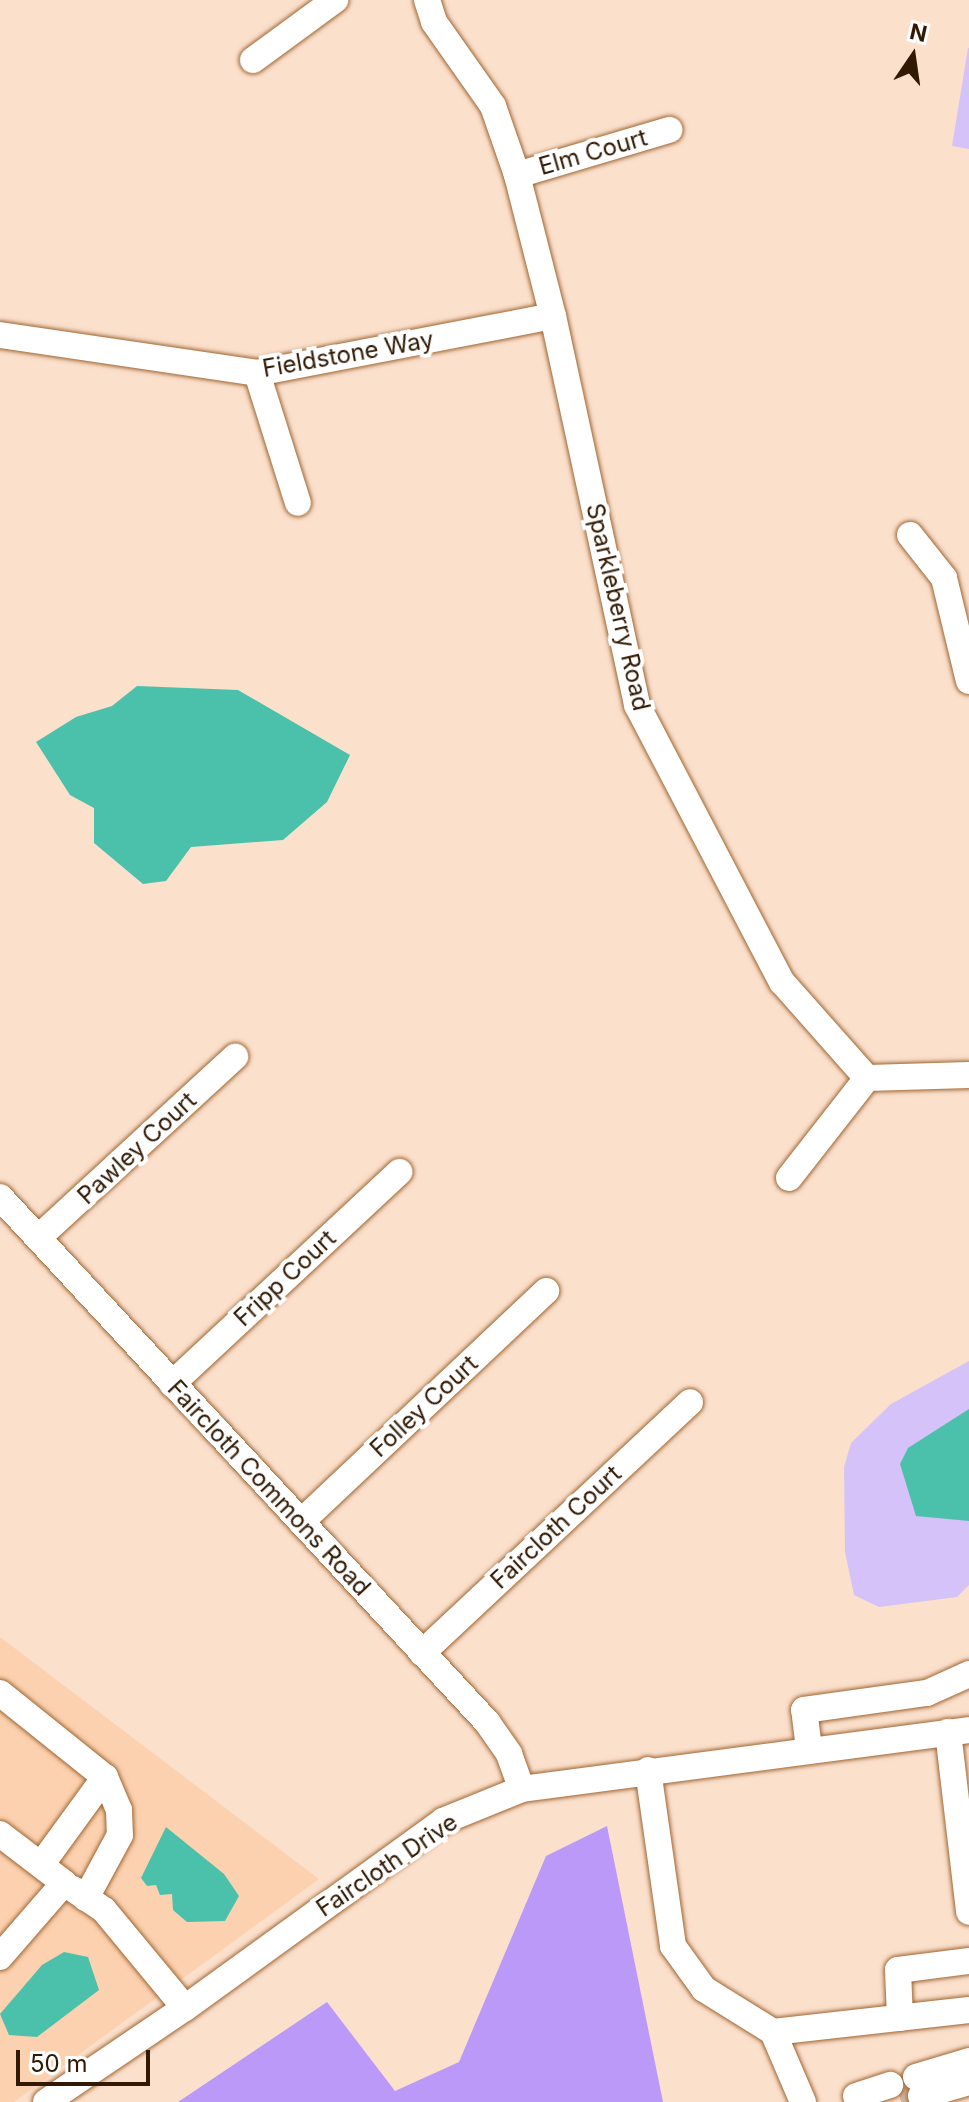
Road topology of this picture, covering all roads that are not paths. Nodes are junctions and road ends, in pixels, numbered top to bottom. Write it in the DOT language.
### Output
graph roads {
  1 [pos="335,0"];
  2 [pos="427,0"];
  3 [pos="253,60"];
  4 [pos="669,130"];
  5 [pos="517,175"];
  6 [pos="553,316"];
  7 [pos="0,335"];
  8 [pos="257,373"];
  9 [pos="298,503"];
  10 [pos="910,535"];
  11 [pos="969,681"];
  12 [pos="235,1057"];
  13 [pos="969,1075"];
  14 [pos="867,1078"];
  15 [pos="399,1172"];
  16 [pos="789,1178"];
  17 [pos="0,1197"];
  18 [pos="38,1238"];
  19 [pos="546,1291"];
  20 [pos="172,1384"];
  21 [pos="690,1402"];
  22 [pos="301,1522"];
  23 [pos="422,1653"];
  24 [pos="969,1674"];
  25 [pos="0,1693"];
  26 [pos="958,1731"];
  27 [pos="809,1749"];
  28 [pos="648,1770"];
  29 [pos="105,1777"];
  30 [pos="522,1789"];
  31 [pos="0,1834"];
  32 [pos="41,1865"];
  33 [pos="64,1883"];
  34 [pos="86,1898"];
  35 [pos="969,1912"];
  36 [pos="0,1957"];
  37 [pos="969,1961"];
  38 [pos="185,2008"];
  39 [pos="969,2010"];
  40 [pos="900,2018"];
  41 [pos="773,2032"];
  42 [pos="969,2061"];
  43 [pos="969,2072"];
  44 [pos="969,2082"];
  45 [pos="911,2090"];
  46 [pos="969,2090"];
  47 [pos="969,2098"];
  48 [pos="854,2100"];
  49 [pos="46,2102"];
  50 [pos="803,2102"];
  51 [pos="953,2102"];
  1 -- 3 [label="street"];
  2 -- 5 [label="street, Sparkleberry Road"];
  4 -- 5 [label="street, Elm Court"];
  5 -- 6 [label="street, Sparkleberry Road"];
  6 -- 8 [label="street, Fieldstone Way"];
  6 -- 14 [label="street, Sparkleberry Road"];
  7 -- 8 [label="street, Fieldstone Way"];
  8 -- 9 [label="street"];
  10 -- 11 [label="street"];
  12 -- 18 [label="street, Pawley Court"];
  13 -- 14 [label="street"];
  14 -- 16 [label="street"];
  15 -- 20 [label="street, Fripp Court"];
  17 -- 18 [label="street, Faircloth Commons Road"];
  18 -- 20 [label="street, Faircloth Commons Road"];
  19 -- 22 [label="street, Folley Court"];
  20 -- 22 [label="street, Faircloth Commons Road"];
  21 -- 23 [label="street, Faircloth Court"];
  22 -- 23 [label="street, Faircloth Commons Road"];
  23 -- 30 [label="street, Faircloth Commons Road"];
  24 -- 27 [label="street"];
  25 -- 29 [label="street"];
  26 -- 27 [label="street, Faircloth Drive"];
  26 -- 35 [label="street"];
  27 -- 28 [label="street, Faircloth Drive"];
  28 -- 30 [label="street, Faircloth Drive"];
  28 -- 41 [label="street"];
  29 -- 32 [label="street"];
  29 -- 34 [label="street"];
  30 -- 38 [label="street, Faircloth Drive"];
  31 -- 32 [label="street"];
  32 -- 33 [label="street"];
  33 -- 34 [label="street"];
  33 -- 36 [label="street"];
  34 -- 38 [label="street"];
  37 -- 40 [label="street"];
  38 -- 49 [label="street, Faircloth Drive"];
  39 -- 40 [label="street"];
  40 -- 41 [label="street"];
  41 -- 50 [label="street"];
  42 -- 45 [label="street"];
  43 -- 45 [label="street"];
  44 -- 45 [label="street"];
  45 -- 46 [label="street"];
  45 -- 48 [label="street"];
  47 -- 51 [label="street"];
}
